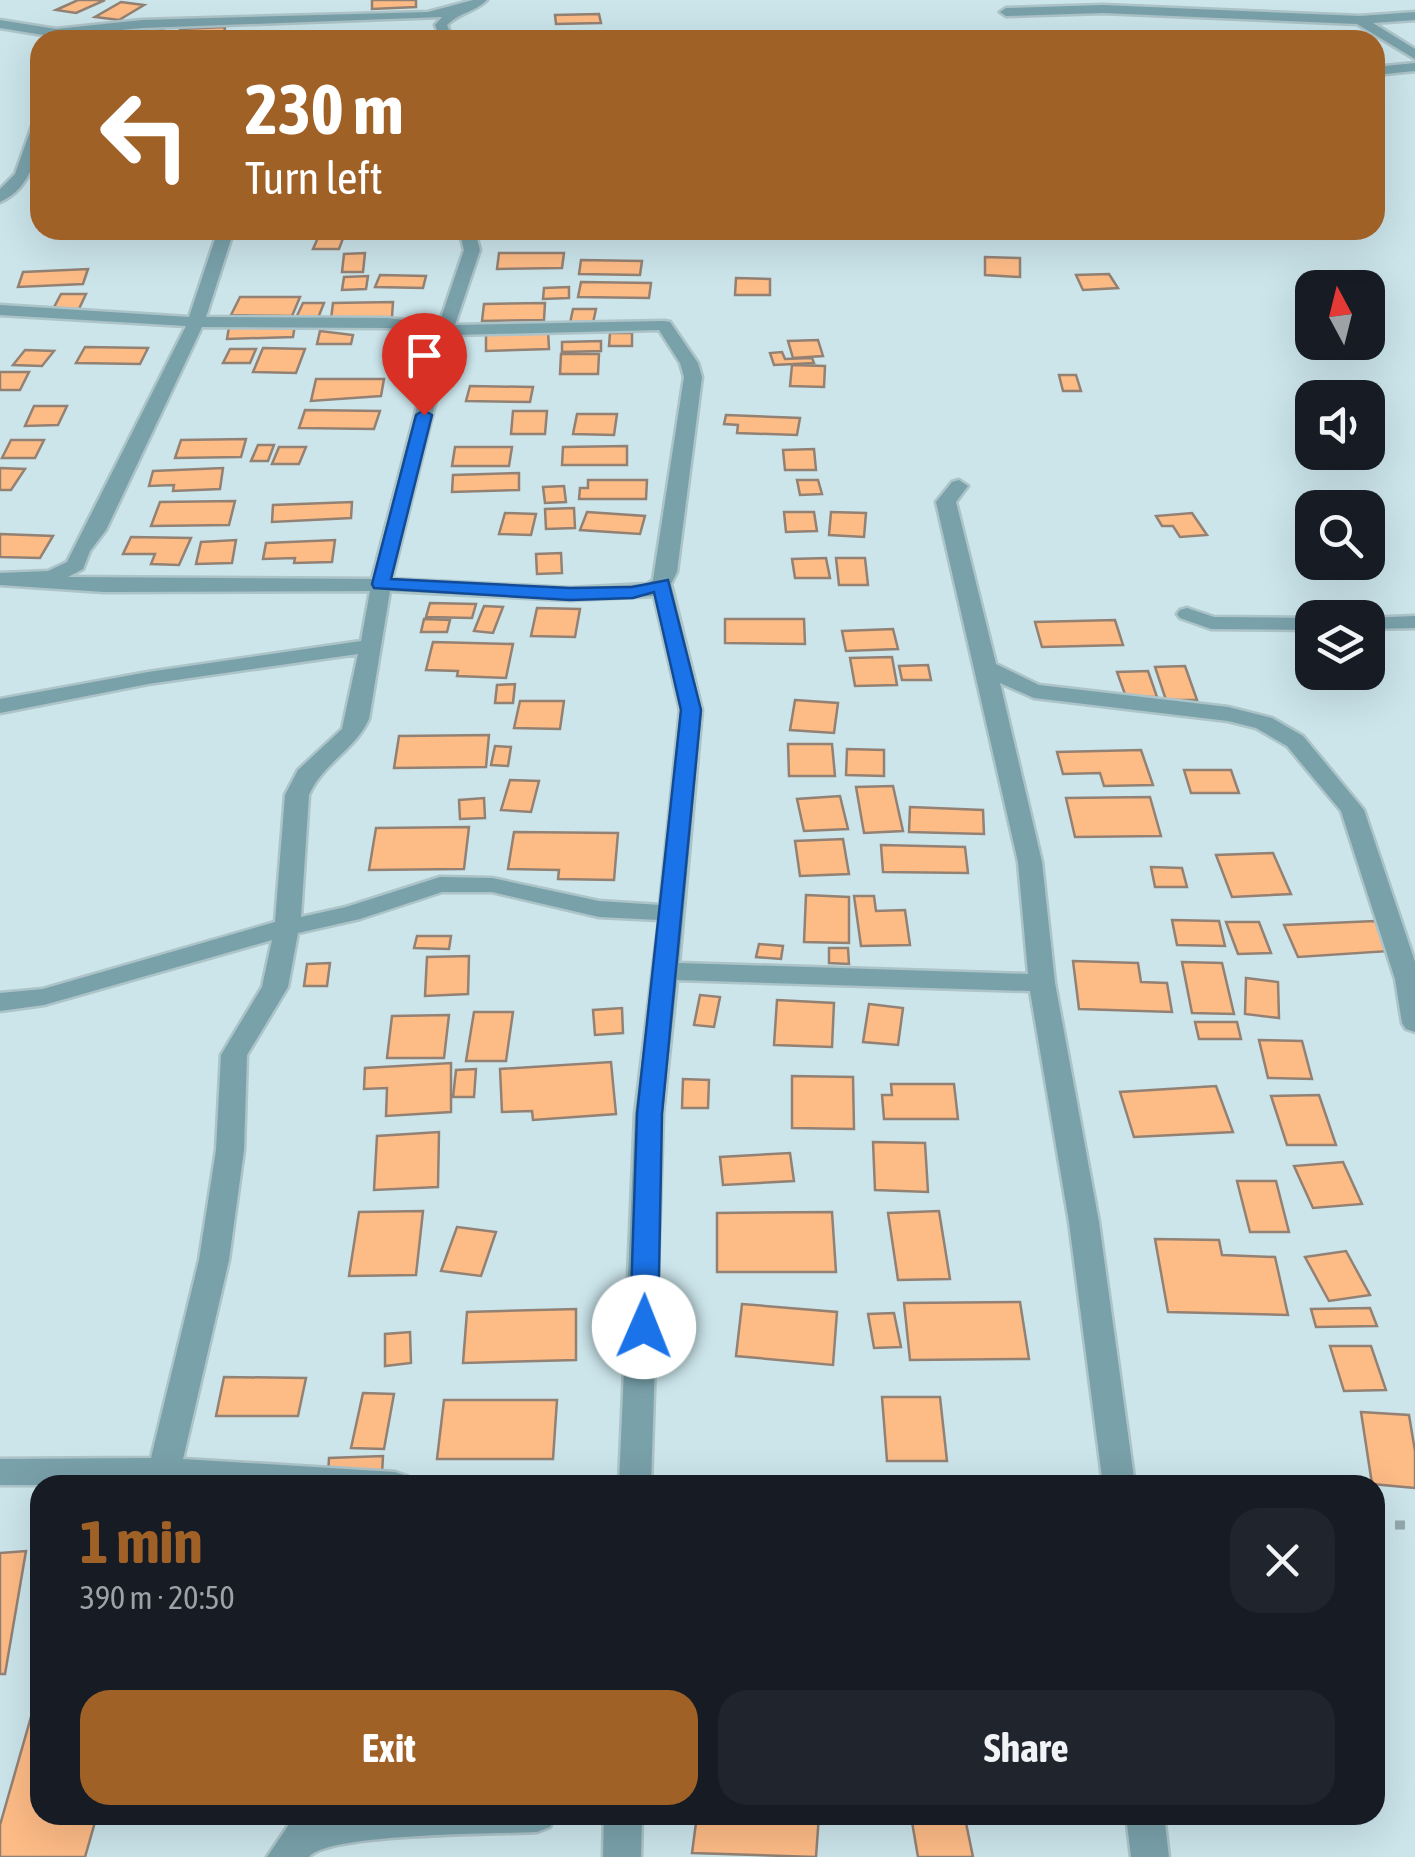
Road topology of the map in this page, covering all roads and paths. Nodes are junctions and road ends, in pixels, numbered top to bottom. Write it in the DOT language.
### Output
graph roads {
  1 [pos="481,0"];
  2 [pos="455,10"];
  3 [pos="1006,12"];
  4 [pos="1415,16"];
  5 [pos="1360,20"];
  6 [pos="264,22"];
  7 [pos="0,24"];
  8 [pos="31,30"];
  9 [pos="100,30"];
  10 [pos="263,30"];
  11 [pos="442,30"];
  12 [pos="1376,30"];
  13 [pos="1385,35"];
  14 [pos="1415,54"];
  15 [pos="1415,67"];
  16 [pos="1385,70"];
  17 [pos="30,146"];
  18 [pos="22,175"];
  19 [pos="30,175"];
  20 [pos="0,198"];
  21 [pos="223,240"];
  22 [pos="470,240"];
  23 [pos="0,310"];
  24 [pos="196,322"];
  25 [pos="445,330"];
  26 [pos="959,486"];
  27 [pos="0,579"];
  28 [pos="28,579"];
  29 [pos="381,584"];
  30 [pos="662,584"];
  31 [pos="1186,614"];
  32 [pos="1415,622"];
  33 [pos="1385,623"];
  34 [pos="1295,624"];
  35 [pos="368,646"];
  36 [pos="986,667"];
  37 [pos="0,706"];
  38 [pos="672,912"];
  39 [pos="284,928"];
  40 [pos="665,971"];
  41 [pos="1042,982"];
  42 [pos="0,1002"];
  43 [pos="1415,1022"];
  44 [pos="164,1471"];
  45 [pos="0,1472"];
  46 [pos="230,1475"];
  47 [pos="635,1475"];
  48 [pos="1118,1475"];
  49 [pos="1385,1524"];
  50 [pos="1415,1525"];
  51 [pos="342,1825"];
  52 [pos="623,1825"];
  53 [pos="1146,1825"];
  54 [pos="286,1857"];
  55 [pos="622,1857"];
  56 [pos="1150,1857"];
  1 -- 2 [label="street"];
  2 -- 6 [label="street"];
  2 -- 11 [label="street"];
  3 -- 5 [label="street"];
  4 -- 5 [label="street"];
  5 -- 12 [label="street"];
  6 -- 9 [label="street"];
  6 -- 10 [label="street"];
  7 -- 8 [label="street"];
  13 -- 14 [label="street"];
  15 -- 16 [label="street"];
  17 -- 18 [label="street"];
  18 -- 19 [label="street"];
  18 -- 20 [label="street"];
  21 -- 24 [label="street"];
  22 -- 25 [label="street"];
  23 -- 24 [label="street"];
  24 -- 25 [label="street"];
  24 -- 28 [label="street"];
  25 -- 29 [label="street"];
  25 -- 30 [label="street"];
  26 -- 36 [label="street"];
  27 -- 28 [label="street"];
  28 -- 29 [label="street"];
  29 -- 30 [label="street"];
  29 -- 35 [label="street"];
  30 -- 38 [label="street"];
  31 -- 34 [label="street"];
  32 -- 33 [label="street"];
  35 -- 37 [label="street"];
  35 -- 39 [label="street"];
  36 -- 41 [label="street"];
  36 -- 43 [label="street"];
  38 -- 39 [label="street"];
  38 -- 40 [label="street"];
  39 -- 42 [label="street"];
  39 -- 44 [label="street"];
  40 -- 41 [label="street"];
  40 -- 47 [label="street"];
  41 -- 48 [label="street"];
  44 -- 45 [label="street"];
  44 -- 46 [label="street"];
  49 -- 50 [label="path"];
  51 -- 54 [label="street"];
  52 -- 55 [label="street"];
  53 -- 56 [label="street"];
}
